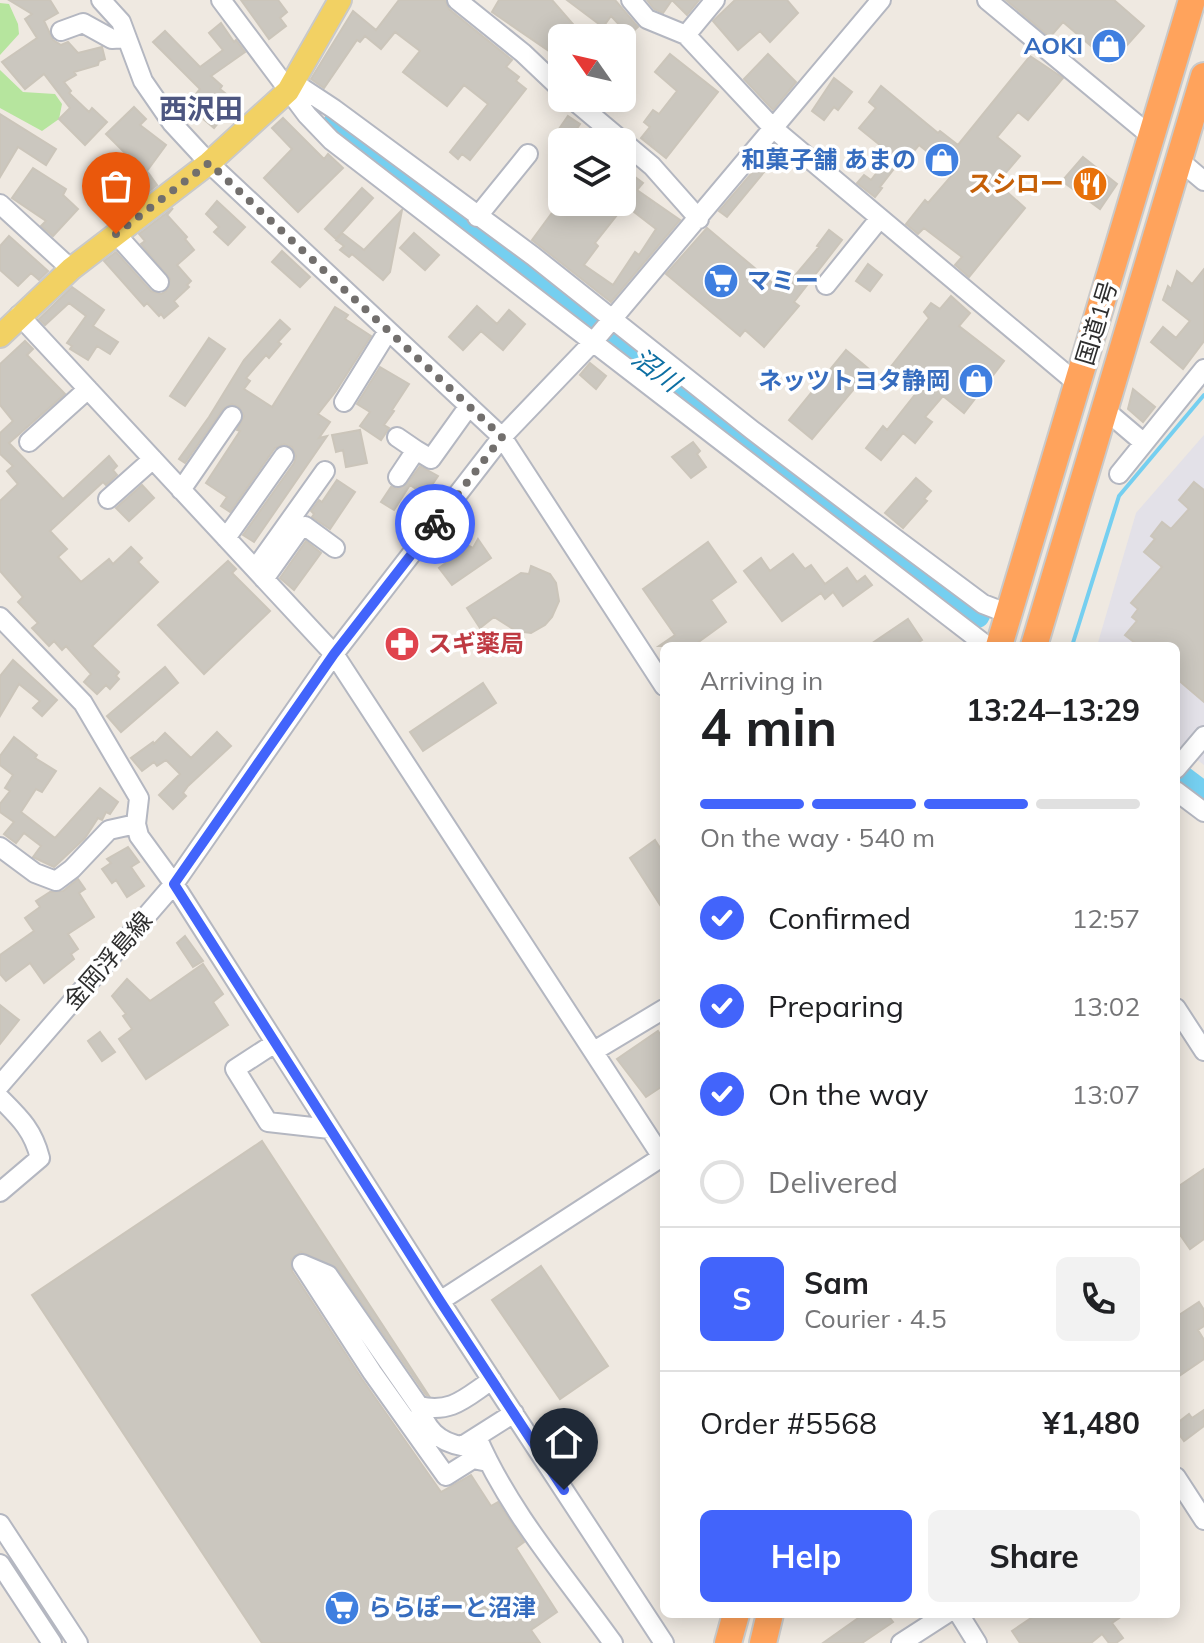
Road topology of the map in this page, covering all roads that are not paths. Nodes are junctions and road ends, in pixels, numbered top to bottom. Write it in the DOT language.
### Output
graph roads {
  1 [pos="101,0"];
  2 [pos="221,0"];
  3 [pos="340,0"];
  4 [pos="457,0"];
  5 [pos="631,0"];
  6 [pos="715,0"];
  7 [pos="881,0"];
  8 [pos="987,0"];
  9 [pos="1192,0"];
  10 [pos="61,31"];
  11 [pos="686,35"];
  12 [pos="127,38"];
  13 [pos="1204,76"];
  14 [pos="548,77"];
  15 [pos="290,86"];
  16 [pos="588,112"];
  17 [pos="774,129"];
  18 [pos="1152,137"];
  19 [pos="528,154"];
  20 [pos="1179,160"];
  21 [pos="209,163"];
  22 [pos="1204,181"];
  23 [pos="0,204"];
  24 [pos="477,217"];
  25 [pos="880,218"];
  26 [pos="699,219"];
  27 [pos="116,234"];
  28 [pos="71,269"];
  29 [pos="159,282"];
  30 [pos="826,285"];
  31 [pos="19,315"];
  32 [pos="612,320"];
  33 [pos="388,331"];
  34 [pos="0,336"];
  35 [pos="593,342"];
  36 [pos="1204,369"];
  37 [pos="1079,385"];
  38 [pos="88,389"];
  39 [pos="344,402"];
  40 [pos="469,406"];
  41 [pos="1104,409"];
  42 [pos="232,416"];
  43 [pos="397,437"];
  44 [pos="502,437"];
  45 [pos="29,442"];
  46 [pos="1144,443"];
  47 [pos="416,450"];
  48 [pos="284,456"];
  49 [pos="153,459"];
  50 [pos="325,471"];
  51 [pos="1119,474"];
  52 [pos="398,477"];
  53 [pos="181,490"];
  54 [pos="108,499"];
  55 [pos="226,538"];
  56 [pos="335,548"];
  57 [pos="260,574"];
  58 [pos="1009,614"];
  59 [pos="0,617"];
  60 [pos="982,642"];
  61 [pos="1000,642"];
  62 [pos="1035,642"];
  63 [pos="334,654"];
  64 [pos="660,680"];
  65 [pos="1204,736"];
  66 [pos="1180,765"];
  67 [pos="1180,794"];
  68 [pos="1204,812"];
  69 [pos="136,824"];
  70 [pos="0,847"];
  71 [pos="174,884"];
  72 [pos="660,1011"];
  73 [pos="1180,1014"];
  74 [pos="275,1043"];
  75 [pos="594,1051"];
  76 [pos="1204,1051"];
  77 [pos="0,1085"];
  78 [pos="0,1098"];
  79 [pos="330,1129"];
  80 [pos="660,1154"];
  81 [pos="660,1161"];
  82 [pos="0,1192"];
  83 [pos="440,1301"];
  84 [pos="492,1380"];
  85 [pos="419,1406"];
  86 [pos="514,1413"];
  87 [pos="477,1437"];
  88 [pos="488,1462"];
  89 [pos="1180,1483"];
  90 [pos="1204,1520"];
  91 [pos="0,1524"];
  92 [pos="0,1564"];
  93 [pos="735,1618"];
  94 [pos="769,1618"];
  95 [pos="940,1618"];
  96 [pos="961,1618"];
  97 [pos="52,1643"];
  98 [pos="78,1643"];
  99 [pos="613,1643"];
  100 [pos="664,1643"];
  101 [pos="728,1643"];
  102 [pos="763,1643"];
  103 [pos="901,1643"];
  104 [pos="977,1643"];
  1 -- 12 [label="street"];
  2 -- 15 [label="street"];
  3 -- 15 [label="main road"];
  4 -- 14 [label="street"];
  5 -- 11 [label="street"];
  6 -- 11 [label="street"];
  7 -- 17 [label="street, 金岡浮島線"];
  8 -- 18 [label="street"];
  9 -- 18 [label="highway, 国道1号"];
  10 -- 12 [label="street"];
  11 -- 17 [label="street"];
  12 -- 21 [label="street"];
  13 -- 20 [label="highway, 国道1号"];
  15 -- 21 [label="main road"];
  15 -- 24 [label="street"];
  15 -- 35 [label="street"];
  16 -- 26 [label="street"];
  17 -- 25 [label="street"];
  17 -- 26 [label="street, 金岡浮島線"];
  18 -- 37 [label="highway, 国道1号"];
  19 -- 24 [label="street"];
  20 -- 22 [label="street"];
  20 -- 41 [label="highway, 国道1号"];
  21 -- 27 [label="main road"];
  21 -- 33 [label="street"];
  23 -- 28 [label="street"];
  24 -- 32 [label="street"];
  25 -- 30 [label="street"];
  25 -- 37 [label="street"];
  26 -- 32 [label="street, 金岡浮島線"];
  27 -- 28 [label="main road"];
  27 -- 29 [label="street"];
  28 -- 31 [label="main road"];
  31 -- 34 [label="main road"];
  31 -- 38 [label="street"];
  32 -- 35 [label="street, 金岡浮島線"];
  32 -- 58 [label="street"];
  33 -- 39 [label="street"];
  33 -- 40 [label="street"];
  35 -- 44 [label="street, 金岡浮島線"];
  35 -- 60 [label="street"];
  36 -- 46 [label="street"];
  37 -- 58 [label="highway, 国道1号"];
  38 -- 45 [label="street"];
  38 -- 49 [label="street"];
  40 -- 44 [label="street"];
  40 -- 47 [label="street"];
  41 -- 46 [label="street"];
  41 -- 62 [label="highway, 国道1号"];
  42 -- 53 [label="street"];
  43 -- 47 [label="street"];
  44 -- 63 [label="street, 金岡浮島線"];
  44 -- 64 [label="street"];
  46 -- 51 [label="street"];
  47 -- 52 [label="street"];
  48 -- 55 [label="street"];
  49 -- 53 [label="street"];
  49 -- 54 [label="street"];
  50 -- 57 [label="street"];
  53 -- 55 [label="street"];
  55 -- 57 [label="street"];
  56 -- 57 [label="street"];
  57 -- 63 [label="street"];
  58 -- 61 [label="highway, 国道1号"];
  59 -- 69 [label="street"];
  63 -- 71 [label="street, 金岡浮島線"];
  63 -- 75 [label="street"];
  65 -- 66 [label="street"];
  67 -- 68 [label="street"];
  69 -- 70 [label="street"];
  69 -- 71 [label="street"];
  71 -- 74 [label="street"];
  71 -- 77 [label="street, 金岡浮島線"];
  72 -- 75 [label="street"];
  73 -- 76 [label="street"];
  74 -- 79 [label="street"];
  74 -- 79 [label="street"];
  75 -- 80 [label="street"];
  78 -- 82 [label="street"];
  79 -- 83 [label="street"];
  81 -- 83 [label="street"];
  83 -- 84 [label="street"];
  84 -- 85 [label="street"];
  84 -- 86 [label="street"];
  85 -- 87 [label="street"];
  85 -- 88 [label="street"];
  86 -- 87 [label="street"];
  86 -- 100 [label="street"];
  87 -- 88 [label="street"];
  88 -- 99 [label="street"];
  89 -- 90 [label="street"];
  91 -- 98 [label="street"];
  92 -- 97 [label="street"];
  93 -- 101 [label="highway"];
  94 -- 102 [label="highway"];
  95 -- 103 [label="street"];
  96 -- 104 [label="street"];
}
